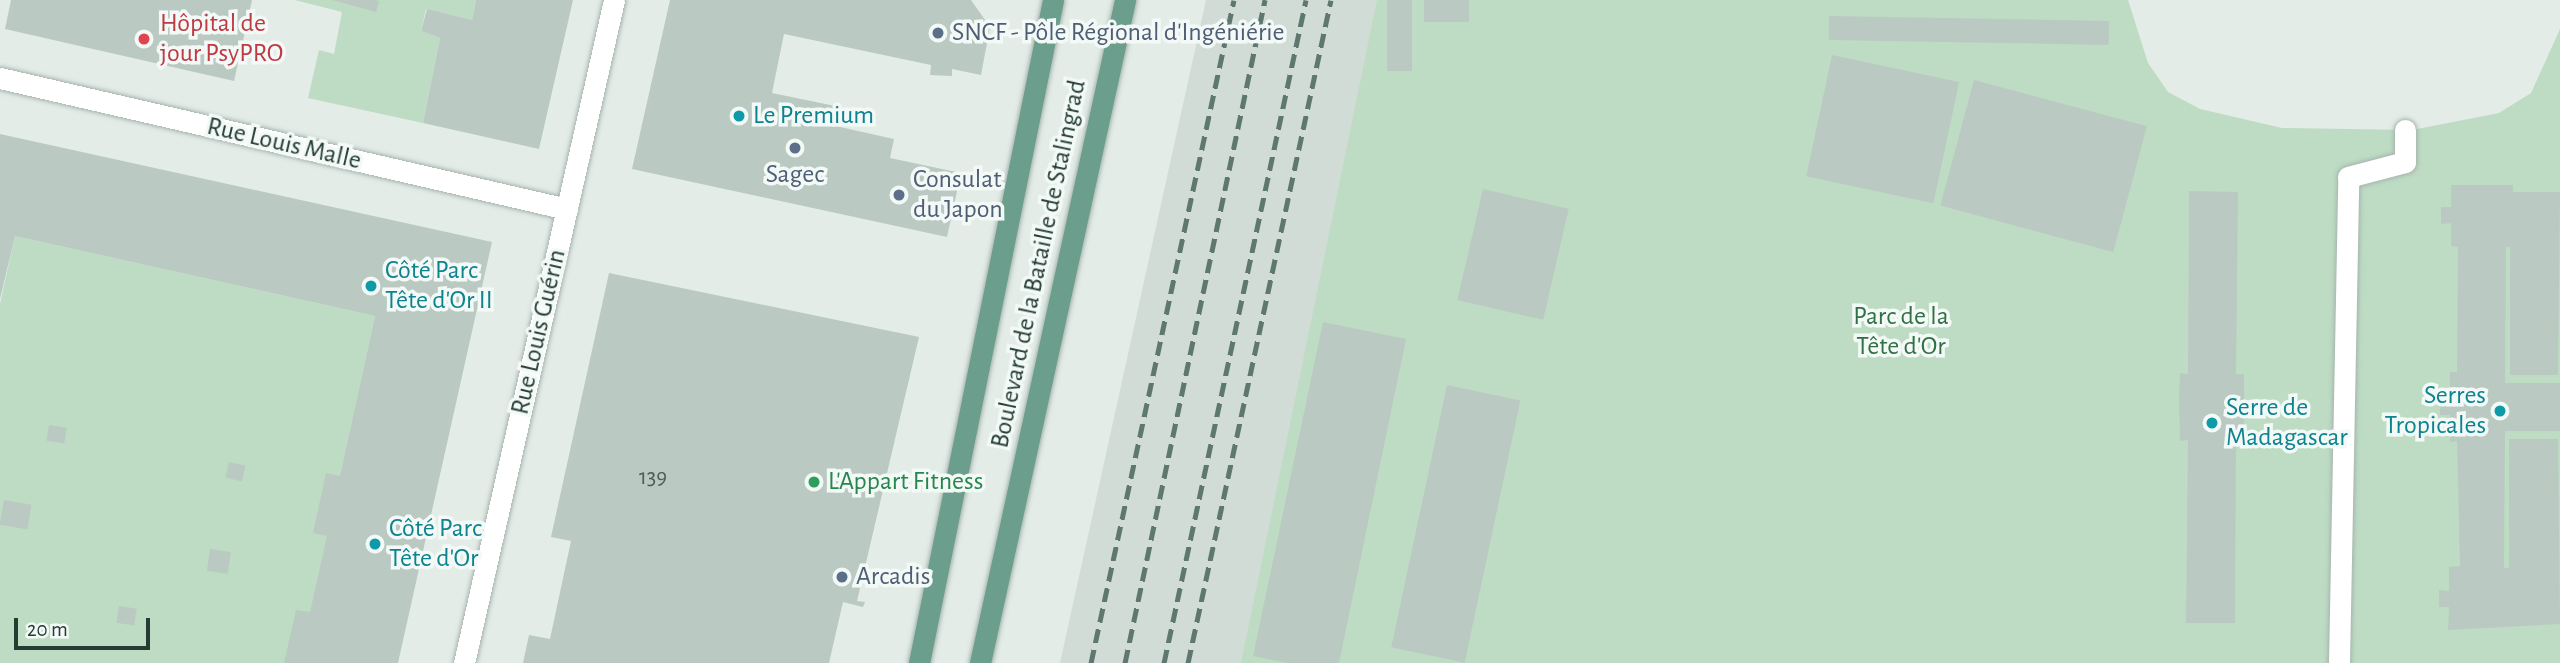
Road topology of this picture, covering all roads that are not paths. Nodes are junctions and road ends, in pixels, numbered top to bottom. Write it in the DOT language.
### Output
graph roads {
  1 [pos="614,0"];
  2 [pos="1053,0"];
  3 [pos="1125,0"];
  4 [pos="0,78"];
  5 [pos="2405,130"];
  6 [pos="567,209"];
  7 [pos="464,663"];
  8 [pos="919,663"];
  9 [pos="980,663"];
  10 [pos="2339,663"];
  1 -- 6 [label="street, Rue Louis Guérin"];
  2 -- 8 [label="main road, Boulevard de la Bataille de Stalingrad"];
  3 -- 9 [label="main road, Boulevard de la Bataille de Stalingrad"];
  4 -- 6 [label="street, Rue Louis Malle"];
  5 -- 10 [label="street"];
  6 -- 7 [label="street, Rue Louis Guérin"];
}
